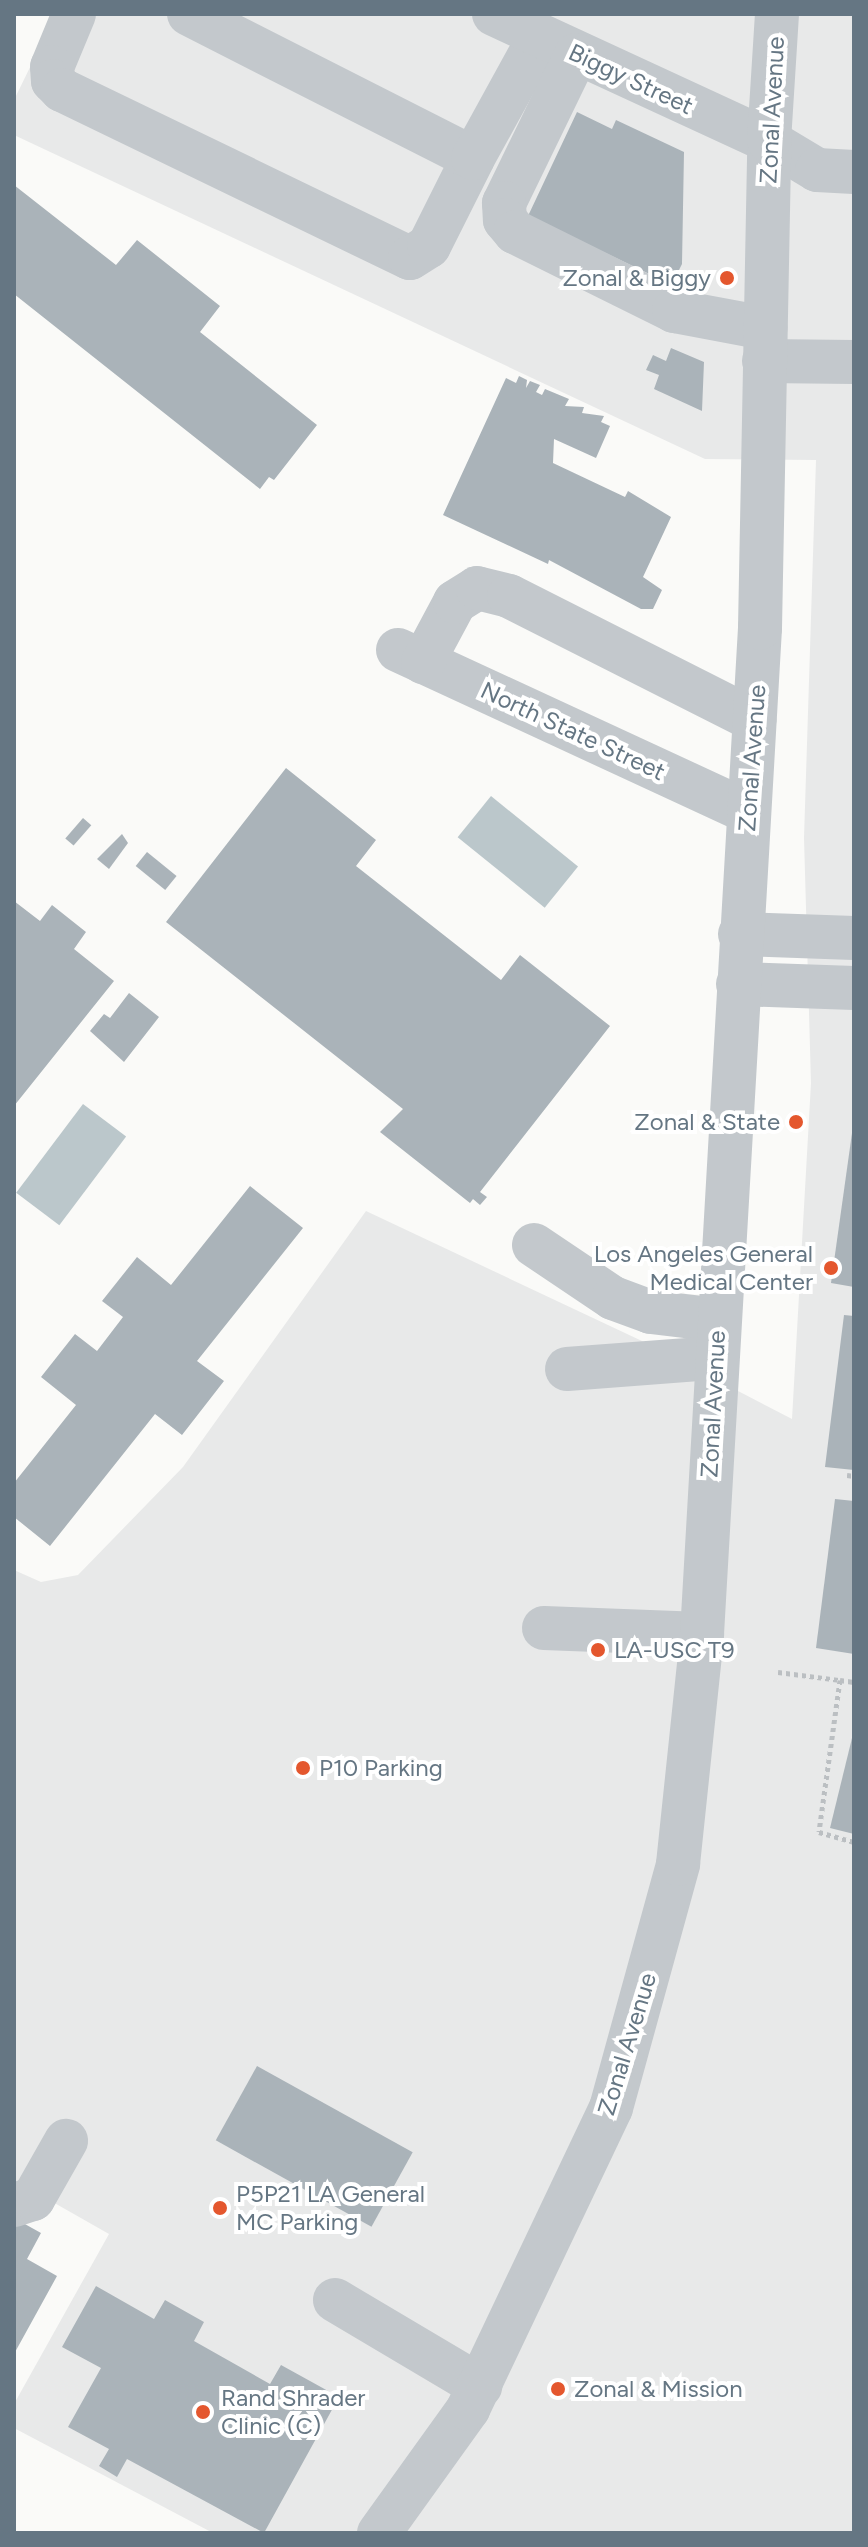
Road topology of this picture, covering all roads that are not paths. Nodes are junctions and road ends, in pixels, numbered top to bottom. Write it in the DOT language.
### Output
graph roads {
  1 [pos="74,14"];
  2 [pos="189,14"];
  3 [pos="494,14"];
  4 [pos="777,14"];
  5 [pos="558,46"];
  6 [pos="769,141"];
  7 [pos="480,146"];
  8 [pos="854,172"];
  9 [pos="764,344"];
  10 [pos="854,362"];
  11 [pos="754,720"];
  12 [pos="748,812"];
  13 [pos="740,934"];
  14 [pos="854,938"];
  15 [pos="738,984"];
  16 [pos="854,988"];
  17 [pos="534,1245"];
  18 [pos="716,1339"];
  19 [pos="567,1369"];
  20 [pos="544,1628"];
  21 [pos="702,1634"];
  22 [pos="66,2141"];
  23 [pos="14,2205"];
  24 [pos="335,2300"];
  25 [pos="480,2386"];
  26 [pos="379,2533"];
  1 -- 7 [label="street"];
  2 -- 7 [label="street"];
  3 -- 5 [label="street, Biggy Street"];
  4 -- 6 [label="street, Zonal Avenue"];
  5 -- 6 [label="street, Biggy Street"];
  5 -- 7 [label="street"];
  5 -- 9 [label="street"];
  6 -- 8 [label="street, Biggy Street"];
  6 -- 9 [label="street, Zonal Avenue"];
  9 -- 10 [label="street"];
  9 -- 11 [label="street, Zonal Avenue"];
  11 -- 12 [label="street, Zonal Avenue"];
  11 -- 12 [label="street, North State Street"];
  12 -- 13 [label="street, Zonal Avenue"];
  13 -- 14 [label="street"];
  13 -- 15 [label="street, Zonal Avenue"];
  15 -- 16 [label="street"];
  15 -- 18 [label="street, Zonal Avenue"];
  17 -- 18 [label="street"];
  18 -- 19 [label="street"];
  18 -- 21 [label="street, Zonal Avenue"];
  20 -- 21 [label="street"];
  21 -- 25 [label="street, Zonal Avenue"];
  22 -- 23 [label="street"];
  24 -- 25 [label="street"];
  25 -- 26 [label="street, Zonal Avenue"];
}
